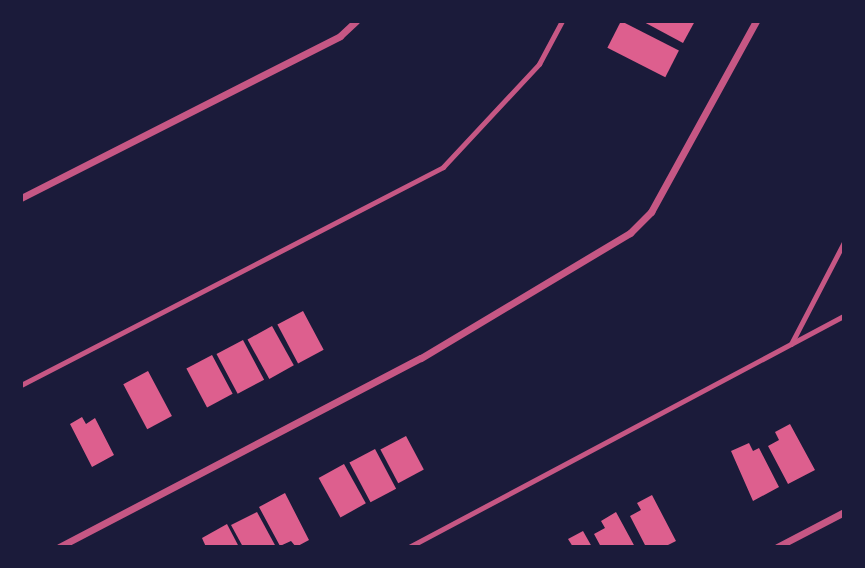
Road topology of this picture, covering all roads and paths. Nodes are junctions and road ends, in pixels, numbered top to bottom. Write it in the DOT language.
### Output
graph roads {
  1 [pos="356,21"];
  2 [pos="562,21"];
  3 [pos="756,21"];
  4 [pos="21,198"];
  5 [pos="844,242"];
  6 [pos="844,316"];
  7 [pos="791,344"];
  8 [pos="21,385"];
  9 [pos="844,512"];
  10 [pos="60,547"];
  11 [pos="409,547"];
  12 [pos="777,547"];
  1 -- 4 [label="street"];
  2 -- 8 [label="lane"];
  3 -- 10 [label="street"];
  5 -- 7 [label="lane"];
  6 -- 7 [label="lane"];
  7 -- 11 [label="lane"];
  9 -- 12 [label="street"];
}
